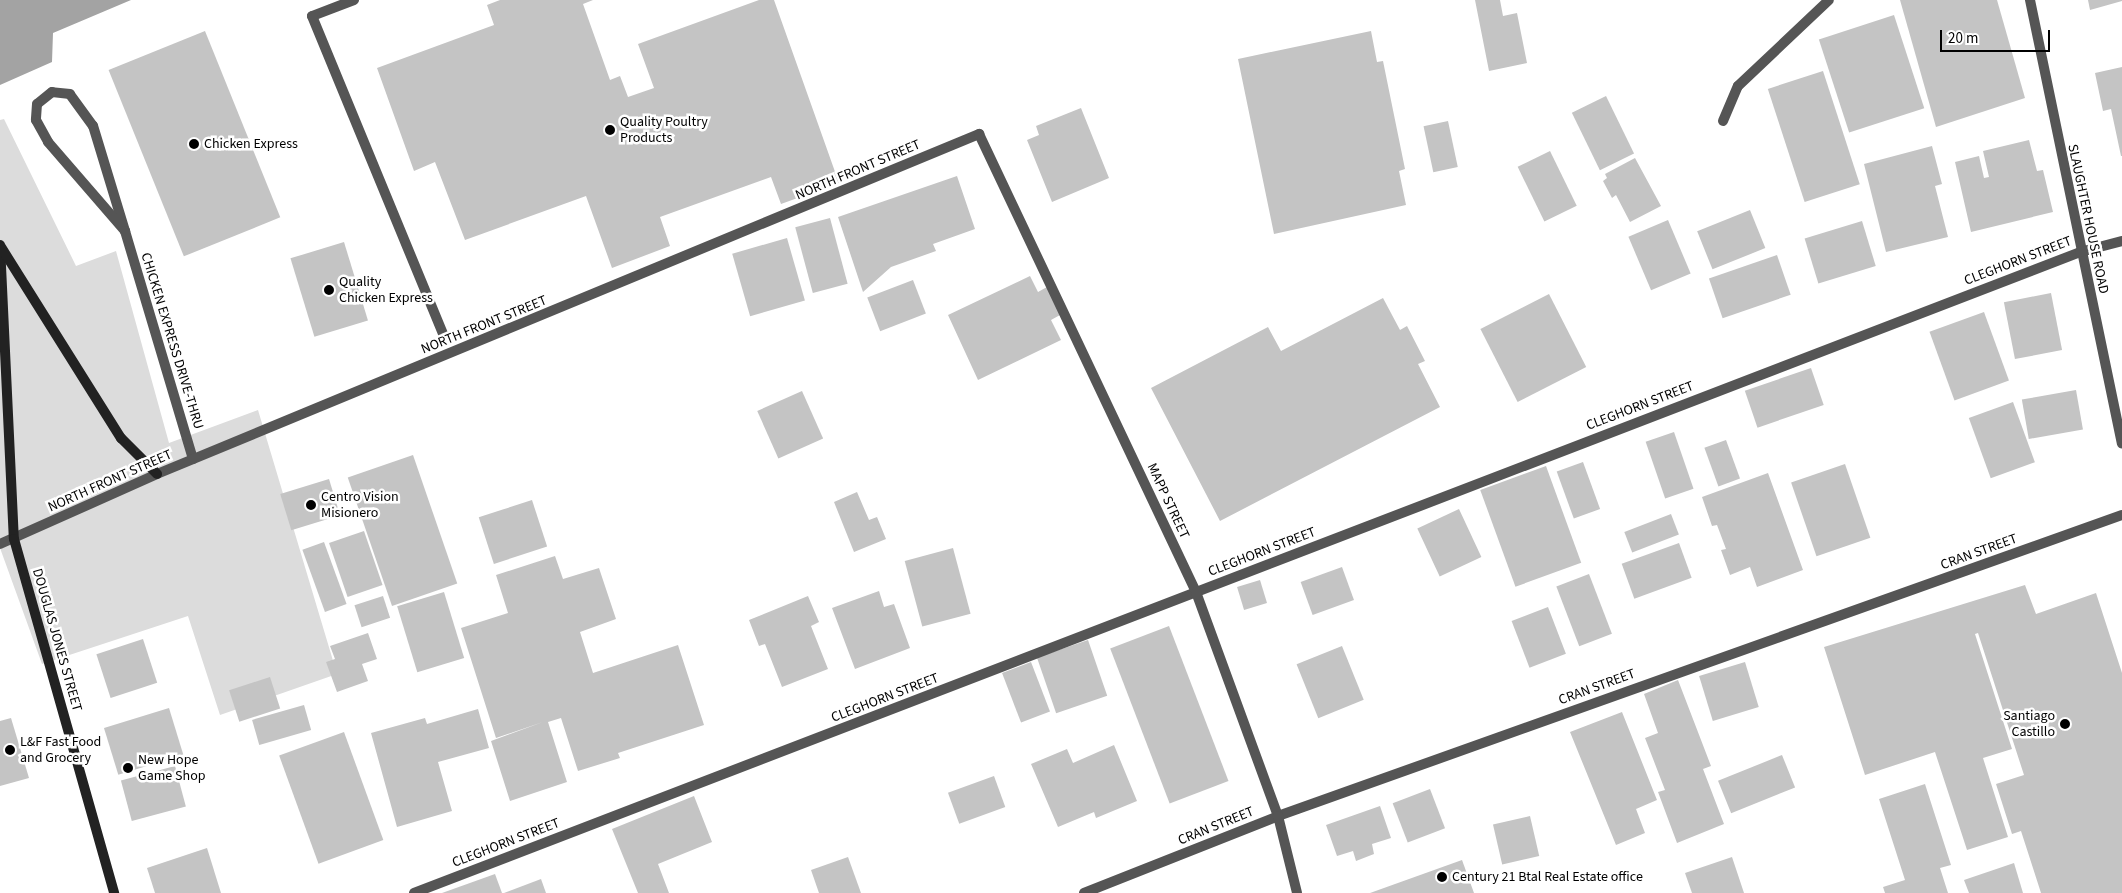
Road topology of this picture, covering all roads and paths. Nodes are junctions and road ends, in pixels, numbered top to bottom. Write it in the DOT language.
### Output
graph roads {
  1 [pos="354,0"];
  2 [pos="1829,0"];
  3 [pos="2030,0"];
  4 [pos="1723,122"];
  5 [pos="979,134"];
  6 [pos="125,231"];
  7 [pos="2122,241"];
  8 [pos="0,245"];
  9 [pos="2080,252"];
  10 [pos="444,336"];
  11 [pos="2122,444"];
  12 [pos="193,459"];
  13 [pos="157,474"];
  14 [pos="2122,515"];
  15 [pos="14,539"];
  16 [pos="0,544"];
  17 [pos="1196,592"];
  18 [pos="1278,816"];
  19 [pos="114,893"];
  20 [pos="414,893"];
  21 [pos="1084,893"];
  22 [pos="1297,893"];
  1 -- 10 [label="street"];
  2 -- 4 [label="street"];
  3 -- 9 [label="street, SLAUGHTER HOUSE ROAD"];
  5 -- 12 [label="street, NORTH FRONT STREET"];
  5 -- 17 [label="street, MAPP STREET"];
  6 -- 6 [label="street, CHICKEN EXPRESS DRIVE-THRU"];
  6 -- 12 [label="street, CHICKEN EXPRESS DRIVE-THRU"];
  7 -- 9 [label="street, CLEGHORN STREET"];
  8 -- 13 [label="main road"];
  8 -- 15 [label="main road, DOUGLAS JONES STREET"];
  9 -- 11 [label="street, SLAUGHTER HOUSE ROAD"];
  9 -- 17 [label="street, CLEGHORN STREET"];
  12 -- 13 [label="street, NORTH FRONT STREET"];
  13 -- 15 [label="street, NORTH FRONT STREET"];
  14 -- 18 [label="street, CRAN STREET"];
  15 -- 16 [label="street, NORTH FRONT STREET"];
  15 -- 19 [label="main road, DOUGLAS JONES STREET"];
  17 -- 18 [label="street, MAPP STREET"];
  17 -- 20 [label="street, CLEGHORN STREET"];
  18 -- 21 [label="street, CRAN STREET"];
  18 -- 22 [label="street, MAPP STREET"];
}
